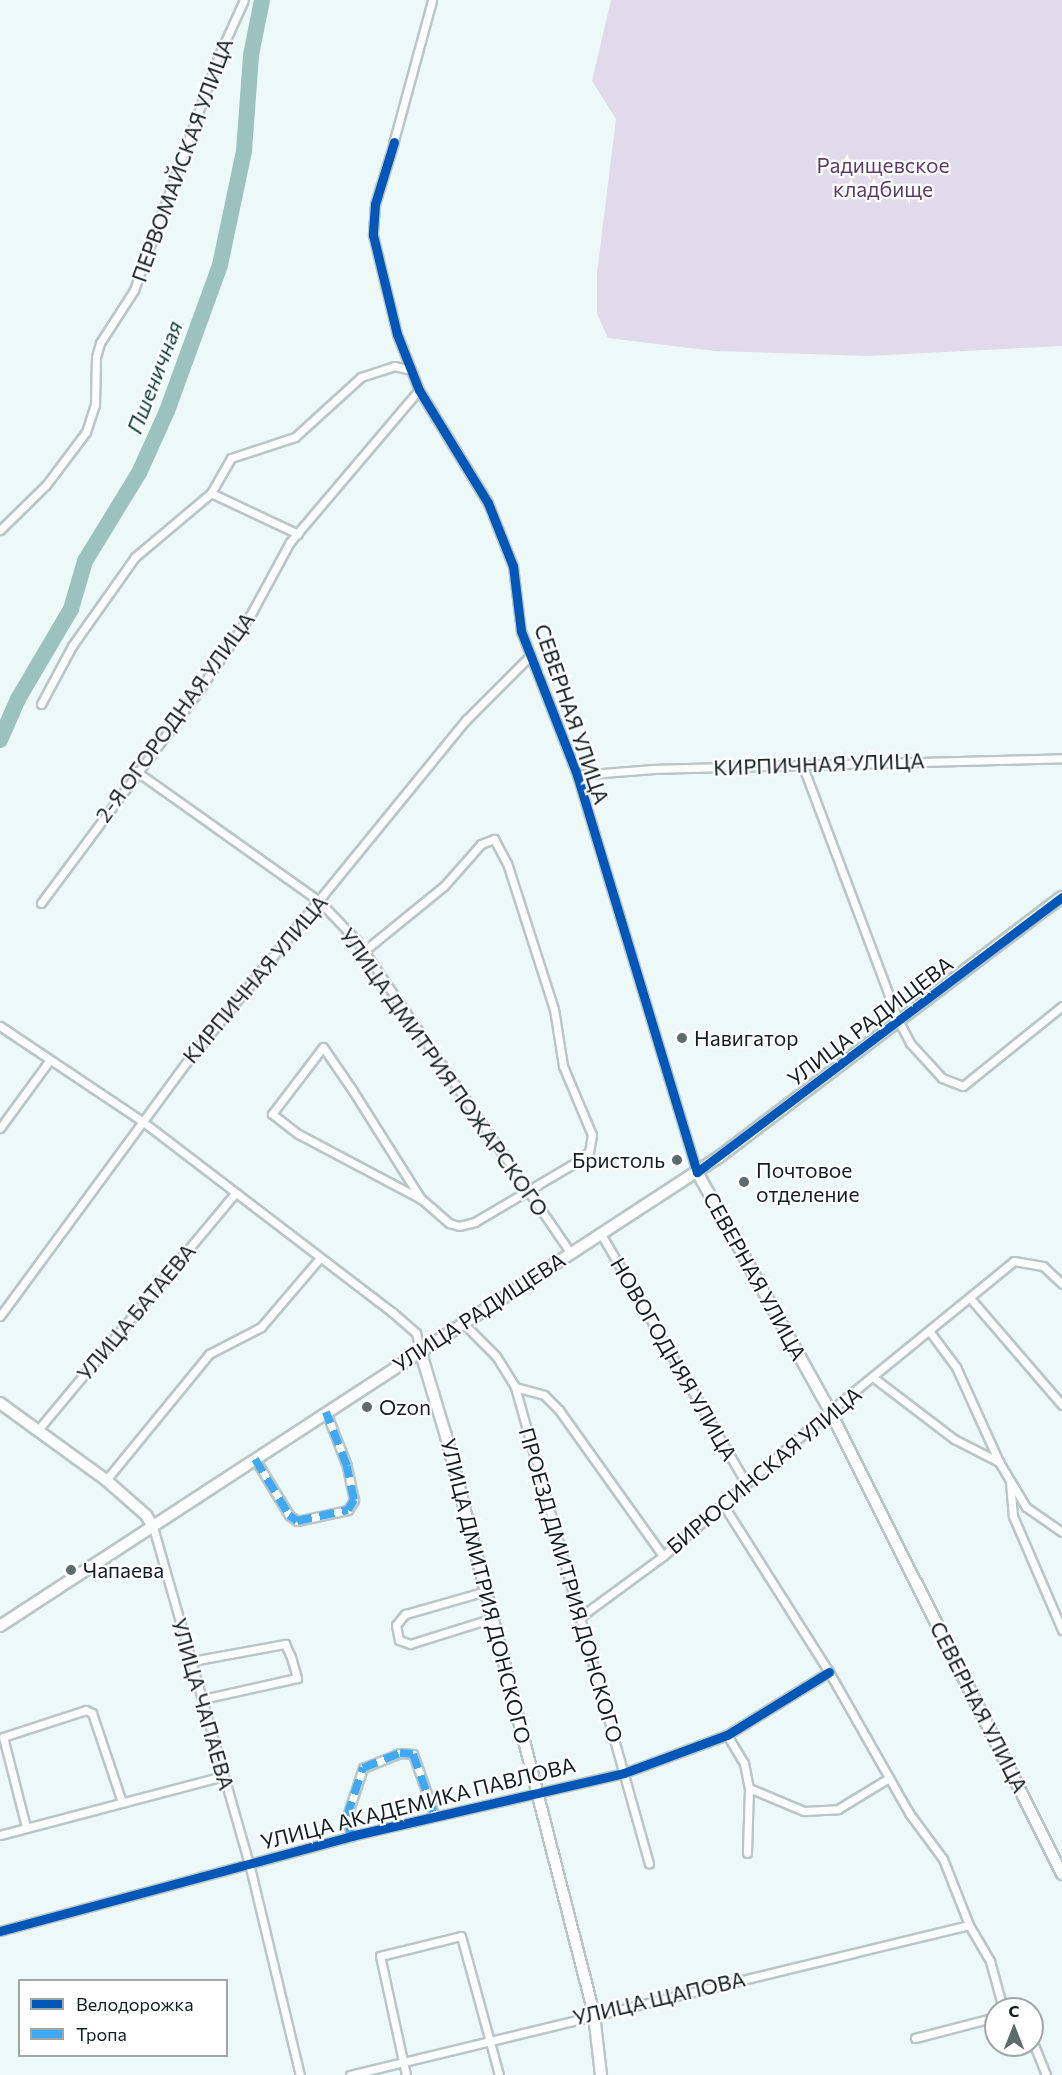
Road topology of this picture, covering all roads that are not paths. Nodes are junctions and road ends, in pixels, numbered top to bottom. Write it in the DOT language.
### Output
graph roads {
  1 [pos="244,0"];
  2 [pos="432,0"];
  3 [pos="411,370"];
  4 [pos="418,390"];
  5 [pos="211,493"];
  6 [pos="0,530"];
  7 [pos="298,534"];
  8 [pos="529,657"];
  9 [pos="41,704"];
  10 [pos="1062,758"];
  11 [pos="802,764"];
  12 [pos="136,771"];
  13 [pos="577,775"];
  14 [pos="1062,897"];
  15 [pos="320,902"];
  16 [pos="41,903"];
  17 [pos="364,951"];
  18 [pos="1062,1006"];
  19 [pos="899,1022"];
  20 [pos="0,1026"];
  21 [pos="49,1061"];
  22 [pos="142,1121"];
  23 [pos="0,1128"];
  24 [pos="698,1172"];
  25 [pos="527,1191"];
  26 [pos="235,1193"];
  27 [pos="421,1199"];
  28 [pos="601,1234"];
  29 [pos="571,1253"];
  30 [pos="320,1258"];
  31 [pos="1062,1284"];
  32 [pos="970,1298"];
  33 [pos="0,1316"];
  34 [pos="462,1322"];
  35 [pos="930,1332"];
  36 [pos="420,1350"];
  37 [pos="874,1378"];
  38 [pos="515,1387"];
  39 [pos="0,1402"];
  40 [pos="1062,1405"];
  41 [pos="830,1411"];
  42 [pos="326,1412"];
  43 [pos="37,1431"];
  44 [pos="255,1459"];
  45 [pos="999,1462"];
  46 [pos="106,1480"];
  47 [pos="1010,1482"];
  48 [pos="746,1484"];
  49 [pos="724,1506"];
  50 [pos="153,1527"];
  51 [pos="1062,1532"];
  52 [pos="663,1556"];
  53 [pos="486,1591"];
  54 [pos="580,1617"];
  55 [pos="493,1618"];
  56 [pos="0,1626"];
  57 [pos="1062,1630"];
  58 [pos="192,1661"];
  59 [pos="829,1672"];
  60 [pos="204,1698"];
  61 [pos="728,1735"];
  62 [pos="624,1773"];
  63 [pos="223,1776"];
  64 [pos="889,1778"];
  65 [pos="749,1788"];
  66 [pos="538,1792"];
  67 [pos="122,1802"];
  68 [pos="435,1816"];
  69 [pos="26,1827"];
  70 [pos="0,1835"];
  71 [pos="351,1836"];
  72 [pos="747,1853"];
  73 [pos="249,1863"];
  74 [pos="649,1864"];
  75 [pos="1062,1874"];
  76 [pos="969,1925"];
  77 [pos="0,1931"];
  78 [pos="1000,1997"];
  79 [pos="594,2014"];
  80 [pos="984,2020"];
  81 [pos="915,2038"];
  82 [pos="490,2040"];
  83 [pos="1039,2057"];
  84 [pos="403,2062"];
  85 [pos="300,2075"];
  86 [pos="350,2075"];
  87 [pos="406,2075"];
  88 [pos="499,2075"];
  89 [pos="601,2075"];
  90 [pos="1046,2075"];
  1 -- 6 [label="street, ПЕРВОМАЙСКАЯ УЛИЦА"];
  2 -- 3 [label="street, СЕВЕРНАЯ УЛИЦА"];
  3 -- 4 [label="street, СЕВЕРНАЯ УЛИЦА"];
  3 -- 5 [label="street"];
  4 -- 7 [label="street, 2-Я ОГОРОДНАЯ УЛИЦА"];
  4 -- 8 [label="street, СЕВЕРНАЯ УЛИЦА"];
  5 -- 7 [label="street"];
  5 -- 9 [label="street"];
  7 -- 12 [label="street, 2-Я ОГОРОДНАЯ УЛИЦА"];
  8 -- 13 [label="street, СЕВЕРНАЯ УЛИЦА"];
  8 -- 15 [label="street, КИРПИЧНАЯ УЛИЦА"];
  10 -- 11 [label="street, КИРПИЧНАЯ УЛИЦА"];
  11 -- 13 [label="street, КИРПИЧНАЯ УЛИЦА"];
  11 -- 19 [label="street"];
  12 -- 15 [label="street, УЛИЦА ДМИТРИЯ ПОЖАРСКОГО"];
  12 -- 16 [label="street, 2-Я ОГОРОДНАЯ УЛИЦА"];
  13 -- 24 [label="street, СЕВЕРНАЯ УЛИЦА"];
  14 -- 19 [label="main road, УЛИЦА РАДИЩЕВА"];
  15 -- 17 [label="street, УЛИЦА ДМИТРИЯ ПОЖАРСКОГО"];
  15 -- 22 [label="street, КИРПИЧНАЯ УЛИЦА"];
  17 -- 25 [label="street, УЛИЦА ДМИТРИЯ ПОЖАРСКОГО"];
  17 -- 25 [label="street"];
  18 -- 19 [label="street"];
  19 -- 24 [label="main road, УЛИЦА РАДИЩЕВА"];
  20 -- 21 [label="street, УЛИЦА ДМИТРИЯ ДОНСКОГО"];
  21 -- 22 [label="street, УЛИЦА ДМИТРИЯ ДОНСКОГО"];
  21 -- 23 [label="street"];
  22 -- 26 [label="street, УЛИЦА ДМИТРИЯ ДОНСКОГО"];
  22 -- 33 [label="street, КИРПИЧНАЯ УЛИЦА"];
  24 -- 28 [label="main road, УЛИЦА РАДИЩЕВА"];
  24 -- 41 [label="main road, СЕВЕРНАЯ УЛИЦА"];
  25 -- 27 [label="street"];
  25 -- 29 [label="street, УЛИЦА ДМИТРИЯ ПОЖАРСКОГО"];
  26 -- 30 [label="street, УЛИЦА ДМИТРИЯ ДОНСКОГО"];
  26 -- 43 [label="street, УЛИЦА БАТАЕВА"];
  27 -- 27 [label="street"];
  28 -- 29 [label="main road, УЛИЦА РАДИЩЕВА"];
  28 -- 48 [label="street, НОВОГОДНЯЯ УЛИЦА"];
  29 -- 34 [label="main road, УЛИЦА РАДИЩЕВА"];
  30 -- 36 [label="street, УЛИЦА ДМИТРИЯ ДОНСКОГО"];
  30 -- 46 [label="street"];
  31 -- 32 [label="street, БИРЮСИНСКАЯ УЛИЦА"];
  32 -- 35 [label="street, БИРЮСИНСКАЯ УЛИЦА"];
  32 -- 40 [label="street"];
  34 -- 36 [label="main road, УЛИЦА РАДИЩЕВА"];
  34 -- 38 [label="street, ПРОЕЗД ДМИТРИЯ ДОНСКОГО"];
  35 -- 37 [label="street, БИРЮСИНСКАЯ УЛИЦА"];
  35 -- 45 [label="street"];
  36 -- 42 [label="main road, УЛИЦА РАДИЩЕВА"];
  36 -- 53 [label="main road, УЛИЦА ДМИТРИЯ ДОНСКОГО"];
  37 -- 41 [label="street, БИРЮСИНСКАЯ УЛИЦА"];
  37 -- 45 [label="street"];
  38 -- 52 [label="street, БИРЮСИНСКАЯ УЛИЦА"];
  38 -- 54 [label="street, ПРОЕЗД ДМИТРИЯ ДОНСКОГО"];
  39 -- 43 [label="main road, УЛИЦА ЧАПАЕВА"];
  41 -- 48 [label="street, БИРЮСИНСКАЯ УЛИЦА"];
  41 -- 75 [label="main road, СЕВЕРНАЯ УЛИЦА"];
  42 -- 44 [label="main road, УЛИЦА РАДИЩЕВА"];
  42 -- 44 [label="street"];
  43 -- 46 [label="main road, УЛИЦА ЧАПАЕВА"];
  44 -- 50 [label="main road, УЛИЦА РАДИЩЕВА"];
  45 -- 47 [label="street"];
  46 -- 50 [label="main road, УЛИЦА ЧАПАЕВА"];
  47 -- 51 [label="street"];
  47 -- 57 [label="street"];
  48 -- 49 [label="street, БИРЮСИНСКАЯ УЛИЦА"];
  49 -- 52 [label="street, БИРЮСИНСКАЯ УЛИЦА"];
  49 -- 59 [label="street"];
  50 -- 56 [label="main road, УЛИЦА РАДИЩЕВА"];
  50 -- 58 [label="street, УЛИЦА ЧАПАЕВА"];
  52 -- 54 [label="street"];
  53 -- 55 [label="main road, УЛИЦА ДМИТРИЯ ДОНСКОГО"];
  53 -- 55 [label="street"];
  54 -- 62 [label="street, ПРОЕЗД ДМИТРИЯ ДОНСКОГО"];
  55 -- 66 [label="main road, УЛИЦА ДМИТРИЯ ДОНСКОГО"];
  58 -- 60 [label="street, УЛИЦА ЧАПАЕВА"];
  58 -- 60 [label="street"];
  59 -- 61 [label="street, УЛИЦА АКАДЕМИКА ПАВЛОВА"];
  59 -- 64 [label="street"];
  60 -- 63 [label="street, УЛИЦА ЧАПАЕВА"];
  61 -- 62 [label="street, УЛИЦА АКАДЕМИКА ПАВЛОВА"];
  61 -- 65 [label="street"];
  62 -- 66 [label="street, УЛИЦА АКАДЕМИКА ПАВЛОВА"];
  62 -- 74 [label="street, ПРОЕЗД ДМИТРИЯ ДОНСКОГО"];
  63 -- 67 [label="street"];
  63 -- 73 [label="street, УЛИЦА ЧАПАЕВА"];
  64 -- 65 [label="street"];
  64 -- 76 [label="street"];
  65 -- 72 [label="street"];
  66 -- 68 [label="street, УЛИЦА АКАДЕМИКА ПАВЛОВА"];
  66 -- 79 [label="main road, УЛИЦА ДМИТРИЯ ДОНСКОГО"];
  67 -- 69 [label="street"];
  67 -- 69 [label="street"];
  68 -- 71 [label="street, УЛИЦА АКАДЕМИКА ПАВЛОВА"];
  68 -- 71 [label="street"];
  69 -- 70 [label="street"];
  71 -- 73 [label="street, УЛИЦА АКАДЕМИКА ПАВЛОВА"];
  73 -- 77 [label="street, УЛИЦА АКАДЕМИКА ПАВЛОВА"];
  73 -- 85 [label="street, УЛИЦА ЧАПАЕВА"];
  76 -- 78 [label="street"];
  76 -- 79 [label="street, УЛИЦА ЩАПОВА"];
  79 -- 82 [label="street, УЛИЦА ЩАПОВА"];
  79 -- 89 [label="main road, УЛИЦА ДМИТРИЯ ДОНСКОГО"];
  80 -- 81 [label="street"];
  82 -- 84 [label="street, УЛИЦА ЩАПОВА"];
  82 -- 84 [label="street"];
  82 -- 88 [label="street"];
  83 -- 90 [label="street"];
  84 -- 86 [label="street, УЛИЦА ЩАПОВА"];
  84 -- 87 [label="street"];
}
